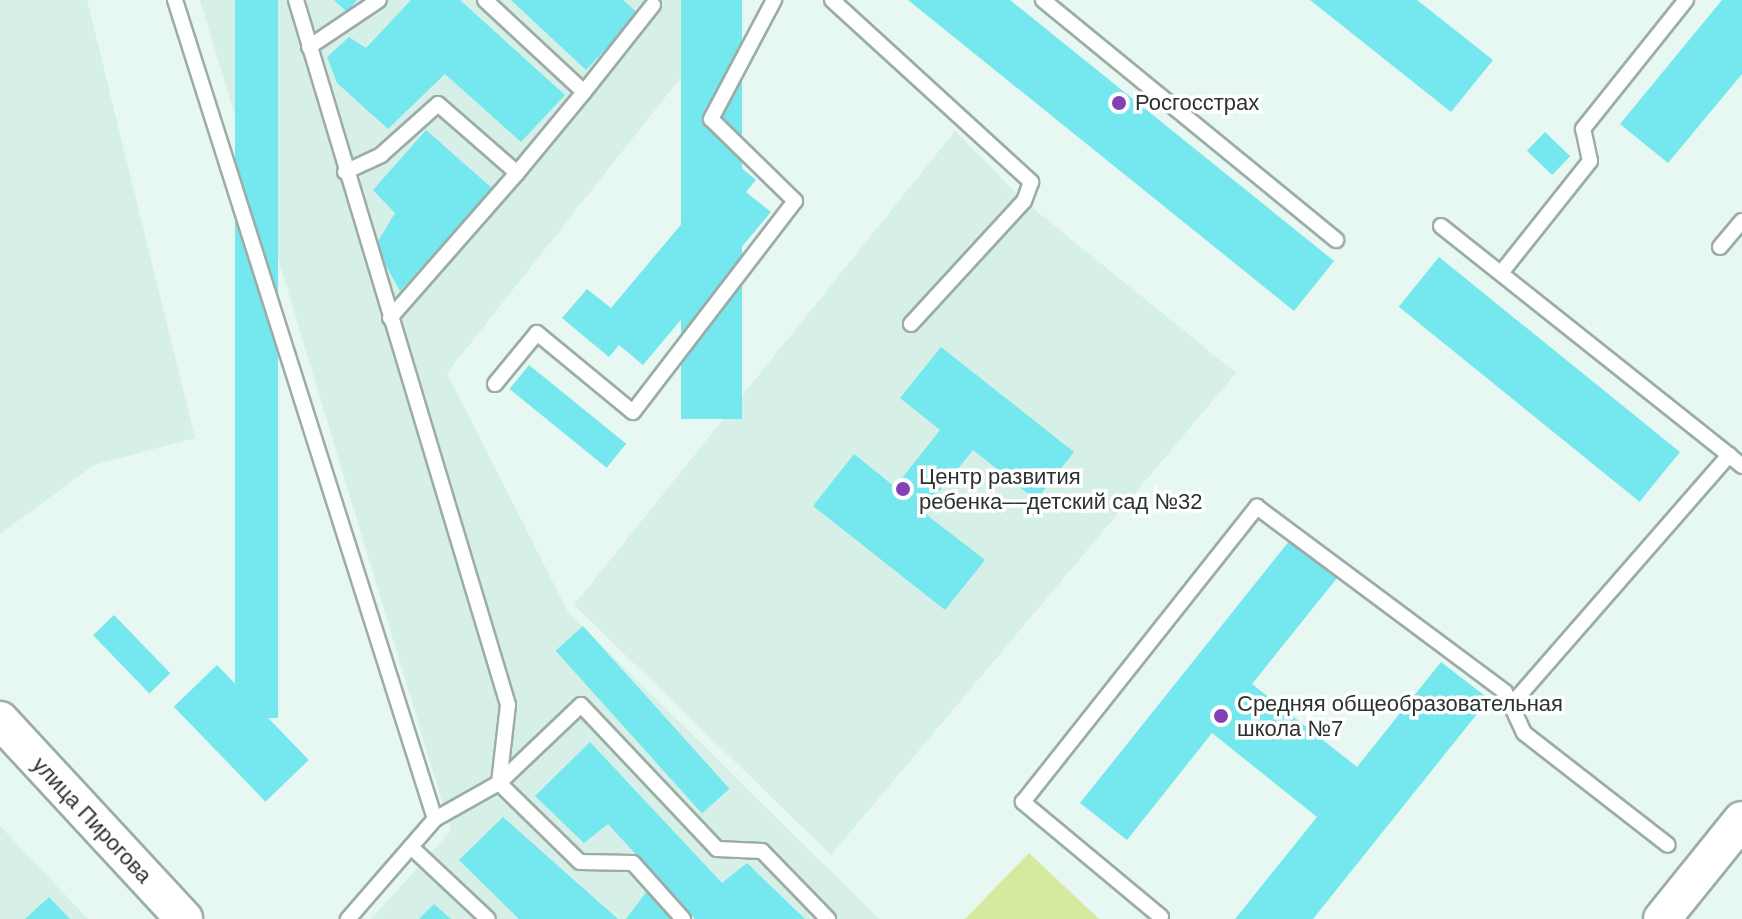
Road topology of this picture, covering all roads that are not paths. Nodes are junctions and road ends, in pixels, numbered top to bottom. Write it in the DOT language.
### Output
graph roads {
  1 [pos="175,0"];
  2 [pos="296,0"];
  3 [pos="379,0"];
  4 [pos="485,0"];
  5 [pos="774,0"];
  6 [pos="832,0"];
  7 [pos="1043,0"];
  8 [pos="1686,0"];
  9 [pos="653,2"];
  10 [pos="309,47"];
  11 [pos="584,92"];
  12 [pos="345,172"];
  13 [pos="517,173"];
  14 [pos="1742,221"];
  15 [pos="1441,226"];
  16 [pos="1336,240"];
  17 [pos="1720,247"];
  18 [pos="1501,273"];
  19 [pos="390,318"];
  20 [pos="911,324"];
  21 [pos="495,384"];
  22 [pos="1729,455"];
  23 [pos="1742,466"];
  24 [pos="1511,705"];
  25 [pos="0,720"];
  26 [pos="499,783"];
  27 [pos="435,819"];
  28 [pos="1742,820"];
  29 [pos="1668,845"];
  30 [pos="411,847"];
  31 [pos="1161,917"];
  32 [pos="184,919"];
  33 [pos="348,919"];
  34 [pos="488,919"];
  35 [pos="683,919"];
  36 [pos="828,919"];
  37 [pos="1662,919"];
  1 -- 27 [label="lane"];
  2 -- 10 [label="lane"];
  3 -- 10 [label="lane"];
  4 -- 11 [label="lane"];
  5 -- 21 [label="lane"];
  6 -- 20 [label="lane"];
  7 -- 16 [label="lane"];
  8 -- 18 [label="lane"];
  9 -- 11 [label="lane"];
  10 -- 12 [label="lane"];
  11 -- 13 [label="lane"];
  12 -- 13 [label="lane"];
  12 -- 19 [label="lane"];
  13 -- 19 [label="lane"];
  14 -- 17 [label="lane"];
  15 -- 18 [label="lane"];
  18 -- 22 [label="lane"];
  19 -- 26 [label="lane"];
  22 -- 23 [label="lane"];
  22 -- 24 [label="lane"];
  24 -- 29 [label="lane"];
  24 -- 31 [label="lane"];
  25 -- 32 [label="street, улица Пирогова"];
  26 -- 27 [label="lane"];
  26 -- 35 [label="lane"];
  26 -- 36 [label="lane"];
  27 -- 30 [label="lane"];
  28 -- 37 [label="street"];
  30 -- 33 [label="lane"];
  30 -- 34 [label="lane"];
}
